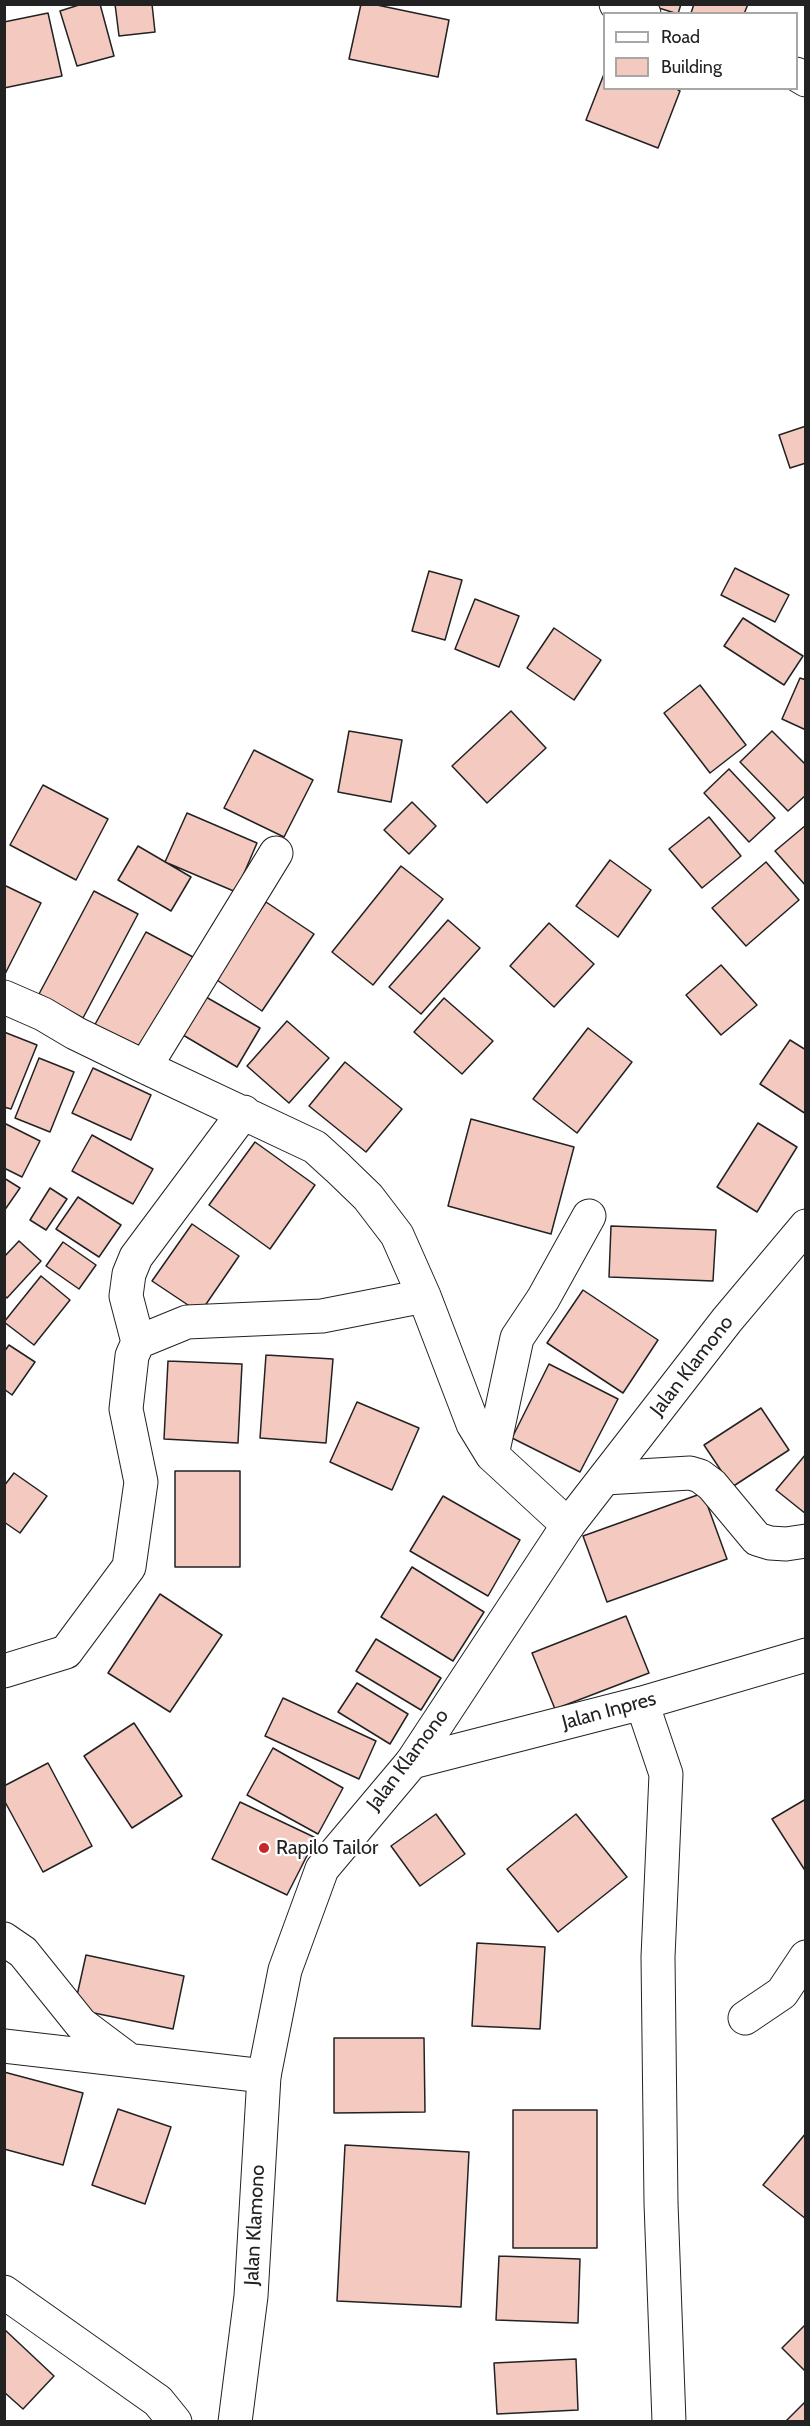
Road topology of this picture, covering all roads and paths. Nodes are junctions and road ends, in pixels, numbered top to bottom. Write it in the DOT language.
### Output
graph roads {
  1 [pos="616,4"];
  2 [pos="638,12"];
  3 [pos="276,853"];
  4 [pos="4,997"];
  5 [pos="145,1067"];
  6 [pos="244,1112"];
  7 [pos="589,1216"];
  8 [pos="806,1226"];
  9 [pos="424,1296"];
  10 [pos="138,1342"];
  11 [pos="492,1455"];
  12 [pos="605,1478"];
  13 [pos="568,1525"];
  14 [pos="806,1541"];
  15 [pos="806,1655"];
  16 [pos="4,1671"];
  17 [pos="642,1703"];
  18 [pos="412,1762"];
  19 [pos="4,1939"];
  20 [pos="806,1956"];
  21 [pos="745,2018"];
  22 [pos="4,2046"];
  23 [pos="129,2060"];
  24 [pos="264,2076"];
  25 [pos="4,2292"];
  26 [pos="174,2421"];
  27 [pos="235,2421"];
  28 [pos="669,2421"];
  1 -- 2 [label="street"];
  3 -- 5 [label="street"];
  4 -- 5 [label="street"];
  5 -- 6 [label="street"];
  6 -- 9 [label="street"];
  6 -- 10 [label="street"];
  7 -- 11 [label="street"];
  8 -- 12 [label="street, Jalan Klamono"];
  9 -- 10 [label="street"];
  9 -- 11 [label="street"];
  10 -- 16 [label="street"];
  11 -- 13 [label="street"];
  12 -- 13 [label="street, Jalan Klamono"];
  12 -- 14 [label="street"];
  13 -- 18 [label="street, Jalan Klamono"];
  15 -- 17 [label="street, Jalan Inpres"];
  17 -- 18 [label="street, Jalan Inpres"];
  17 -- 28 [label="street"];
  18 -- 24 [label="street, Jalan Klamono"];
  19 -- 23 [label="street"];
  20 -- 21 [label="street"];
  22 -- 23 [label="street"];
  23 -- 24 [label="street"];
  24 -- 27 [label="street, Jalan Klamono"];
  25 -- 26 [label="street"];
}
